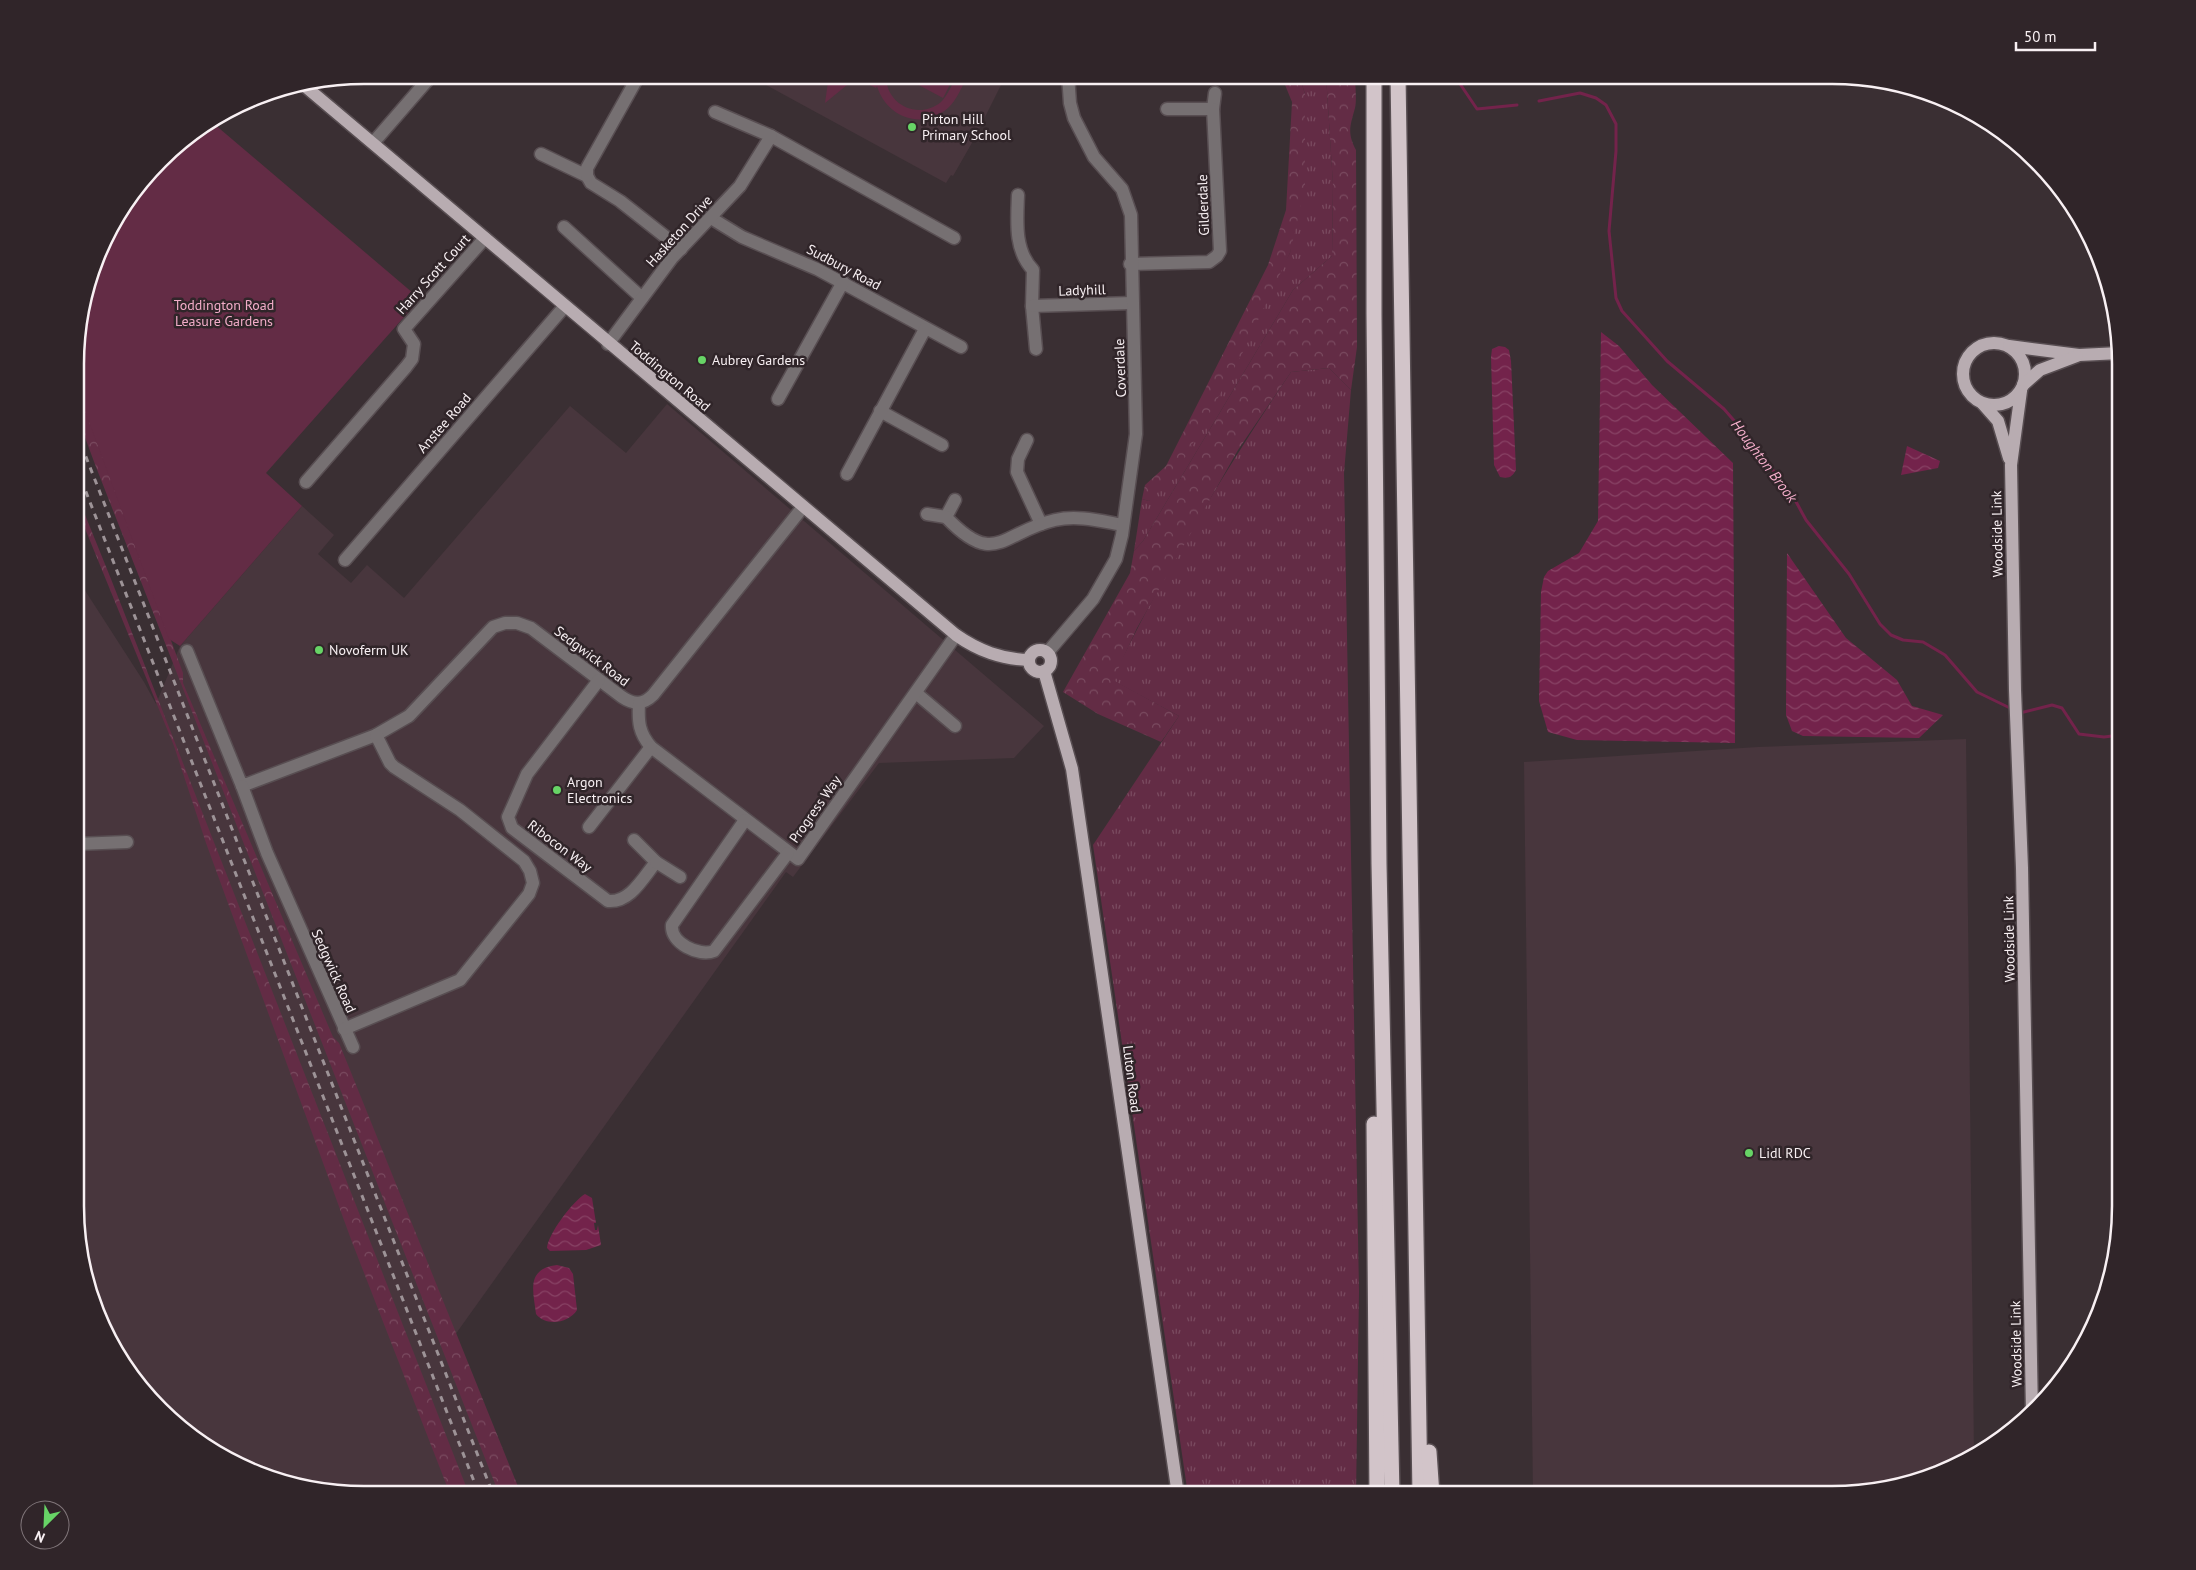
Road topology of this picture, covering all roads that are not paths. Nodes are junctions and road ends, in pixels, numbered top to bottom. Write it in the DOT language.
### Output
graph roads {
  1 [pos="424,84"];
  2 [pos="634,84"];
  3 [pos="1069,84"];
  4 [pos="1374,84"];
  5 [pos="1398,84"];
  6 [pos="309,89"];
  7 [pos="1215,93"];
  8 [pos="1167,109"];
  9 [pos="1214,109"];
  10 [pos="715,112"];
  11 [pos="771,136"];
  12 [pos="373,143"];
  13 [pos="541,154"];
  14 [pos="587,176"];
  15 [pos="1018,195"];
  16 [pos="711,218"];
  17 [pos="564,227"];
  18 [pos="485,238"];
  19 [pos="954,238"];
  20 [pos="681,249"];
  21 [pos="1130,264"];
  22 [pos="843,282"];
  23 [pos="642,298"];
  24 [pos="1132,304"];
  25 [pos="565,306"];
  26 [pos="1032,306"];
  27 [pos="925,329"];
  28 [pos="608,344"];
  29 [pos="2006,345"];
  30 [pos="961,347"];
  31 [pos="1036,349"];
  32 [pos="2112,353"];
  33 [pos="2079,355"];
  34 [pos="2022,388"];
  35 [pos="778,400"];
  36 [pos="1983,404"];
  37 [pos="880,411"];
  38 [pos="1027,440"];
  39 [pos="942,444"];
  40 [pos="2011,465"];
  41 [pos="847,474"];
  42 [pos="306,482"];
  43 [pos="955,500"];
  44 [pos="803,507"];
  45 [pos="927,514"];
  46 [pos="946,517"];
  47 [pos="1041,524"];
  48 [pos="1123,525"];
  49 [pos="345,560"];
  50 [pos="956,635"];
  51 [pos="187,651"];
  52 [pos="1047,653"];
  53 [pos="1029,660"];
  54 [pos="1044,671"];
  55 [pos="599,680"];
  56 [pos="916,693"];
  57 [pos="639,704"];
  58 [pos="956,726"];
  59 [pos="376,735"];
  60 [pos="651,747"];
  61 [pos="242,786"];
  62 [pos="746,820"];
  63 [pos="589,827"];
  64 [pos="634,840"];
  65 [pos="128,842"];
  66 [pos="84,844"];
  67 [pos="788,852"];
  68 [pos="656,862"];
  69 [pos="1380,864"];
  70 [pos="680,877"];
  71 [pos="344,1029"];
  72 [pos="353,1047"];
  73 [pos="1418,1304"];
  74 [pos="2032,1402"];
  75 [pos="1177,1486"];
  76 [pos="1377,1486"];
  77 [pos="1392,1486"];
  78 [pos="1420,1486"];
  79 [pos="1431,1486"];
  1 -- 12 [label="street"];
  2 -- 14 [label="street"];
  3 -- 21 [label="street, Coverdale"];
  4 -- 69 [label="highway"];
  5 -- 73 [label="highway"];
  6 -- 12 [label="main road, Toddington Road"];
  7 -- 9 [label="street"];
  8 -- 9 [label="street"];
  9 -- 21 [label="street, Gilderdale"];
  10 -- 11 [label="street"];
  11 -- 16 [label="street, Hasketon Drive"];
  11 -- 19 [label="street"];
  12 -- 18 [label="main road, Toddington Road"];
  13 -- 14 [label="street"];
  14 -- 20 [label="street"];
  15 -- 26 [label="street"];
  16 -- 20 [label="street, Hasketon Drive"];
  16 -- 22 [label="street, Sudbury Road"];
  17 -- 23 [label="street"];
  18 -- 25 [label="main road, Toddington Road"];
  18 -- 42 [label="street, Harry Scott Court"];
  20 -- 23 [label="street, Hasketon Drive"];
  21 -- 24 [label="street, Coverdale"];
  22 -- 27 [label="street, Sudbury Road"];
  22 -- 35 [label="street"];
  23 -- 28 [label="street, Hasketon Drive"];
  24 -- 26 [label="street, Ladyhill"];
  24 -- 48 [label="street, Coverdale"];
  25 -- 28 [label="main road, Toddington Road"];
  25 -- 49 [label="street, Anstee Road"];
  26 -- 31 [label="street"];
  27 -- 30 [label="street, Sudbury Road"];
  27 -- 37 [label="street"];
  28 -- 44 [label="main road, Toddington Road"];
  29 -- 33 [label="main road"];
  29 -- 34 [label="main road"];
  29 -- 36 [label="main road"];
  32 -- 33 [label="main road"];
  33 -- 34 [label="main road"];
  34 -- 36 [label="main road"];
  34 -- 40 [label="main road, Woodside Link"];
  36 -- 40 [label="main road, Woodside Link"];
  37 -- 39 [label="street"];
  37 -- 41 [label="street"];
  38 -- 47 [label="street"];
  40 -- 74 [label="main road, Woodside Link"];
  43 -- 46 [label="street"];
  44 -- 50 [label="main road, Toddington Road"];
  44 -- 57 [label="street"];
  45 -- 46 [label="street"];
  46 -- 47 [label="street"];
  47 -- 48 [label="street"];
  48 -- 52 [label="street, Coverdale"];
  50 -- 53 [label="main road, Toddington Road"];
  50 -- 56 [label="street, Progress Way"];
  51 -- 61 [label="street, Sedgwick Road"];
  52 -- 53 [label="main road"];
  52 -- 54 [label="main road"];
  53 -- 54 [label="main road"];
  54 -- 75 [label="main road, Luton Road"];
  55 -- 57 [label="street, Sedgwick Road"];
  55 -- 59 [label="street, Sedgwick Road"];
  55 -- 68 [label="street, Ribocon Way"];
  56 -- 58 [label="street"];
  56 -- 67 [label="street, Progress Way"];
  57 -- 60 [label="street, Progress Way"];
  59 -- 61 [label="street, Sedgwick Road"];
  59 -- 71 [label="street, Sedgwick Road"];
  60 -- 62 [label="street, Progress Way"];
  60 -- 63 [label="street"];
  61 -- 71 [label="street, Sedgwick Road"];
  62 -- 67 [label="street, Progress Way"];
  62 -- 67 [label="street"];
  64 -- 68 [label="street"];
  65 -- 66 [label="street"];
  68 -- 70 [label="street"];
  69 -- 76 [label="highway"];
  69 -- 77 [label="highway"];
  71 -- 72 [label="street, Sedgwick Road"];
  73 -- 78 [label="highway"];
  73 -- 79 [label="highway"];
}
